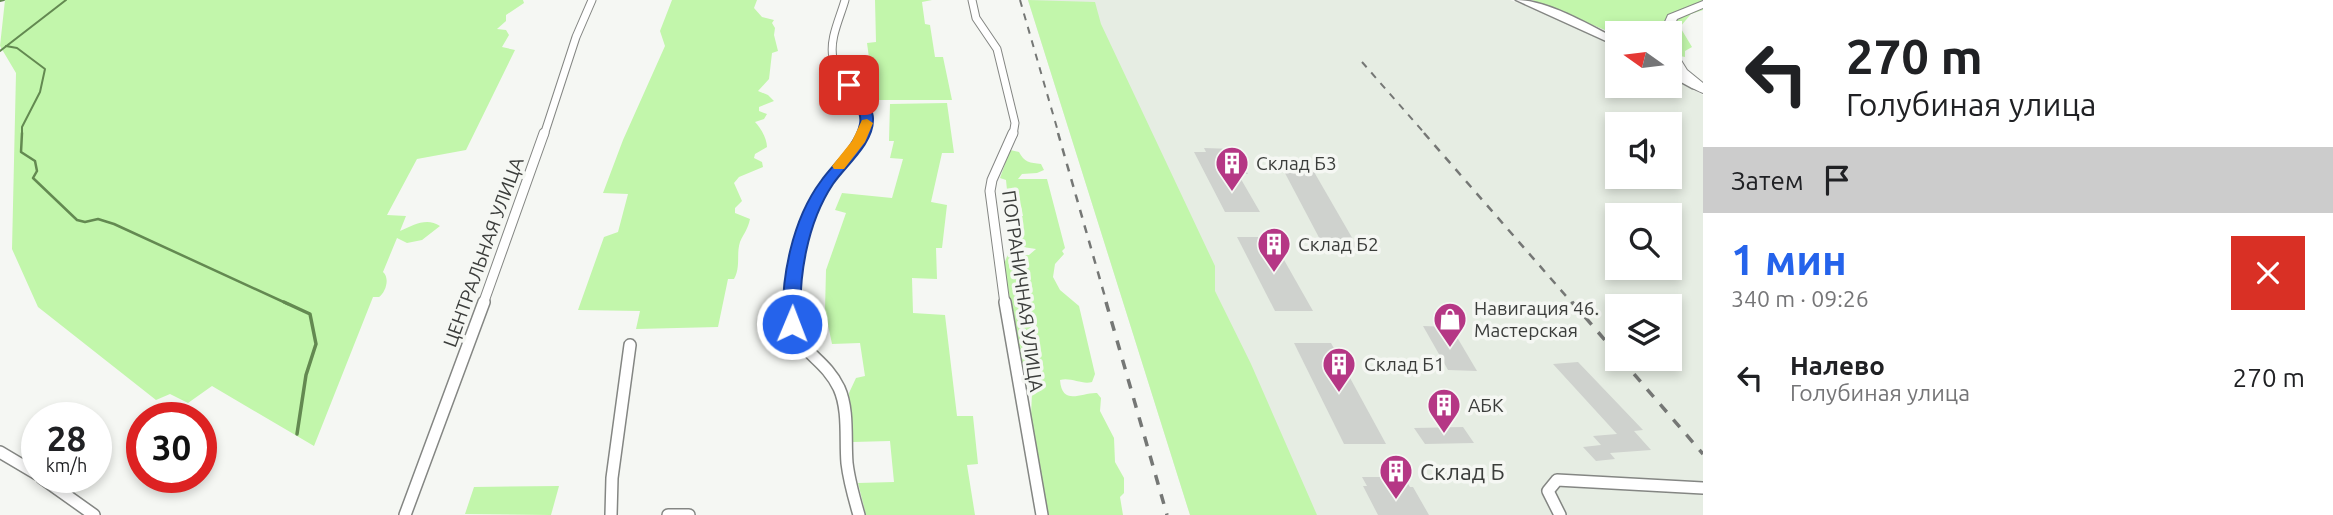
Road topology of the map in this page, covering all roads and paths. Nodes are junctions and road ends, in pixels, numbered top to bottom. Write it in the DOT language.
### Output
graph roads {
  1 [pos="592,0"];
  2 [pos="845,0"];
  3 [pos="972,0"];
  4 [pos="1521,0"];
  5 [pos="1703,4"];
  6 [pos="1670,21"];
  7 [pos="1605,37"];
  8 [pos="1682,72"];
  9 [pos="1682,78"];
  10 [pos="1702,89"];
  11 [pos="630,345"];
  12 [pos="0,452"];
  13 [pos="21,464"];
  14 [pos="1703,488"];
  15 [pos="63,493"];
  16 [pos="94,515"];
  17 [pos="405,515"];
  18 [pos="611,515"];
  19 [pos="668,515"];
  20 [pos="689,515"];
  21 [pos="859,515"];
  22 [pos="1042,515"];
  23 [pos="1560,515"];
  1 -- 17 [label="street, ЦЕНТРАЛЬНАЯ УЛИЦА"];
  2 -- 21 [label="street"];
  3 -- 22 [label="street, ПОГРАНИЧНАЯ УЛИЦА"];
  4 -- 7 [label="main road"];
  5 -- 6 [label="main road"];
  8 -- 10 [label="main road"];
  9 -- 10 [label="main road"];
  11 -- 18 [label="street"];
  12 -- 13 [label="street"];
  14 -- 23 [label="street"];
  15 -- 16 [label="street"];
  19 -- 20 [label="street"];
}
